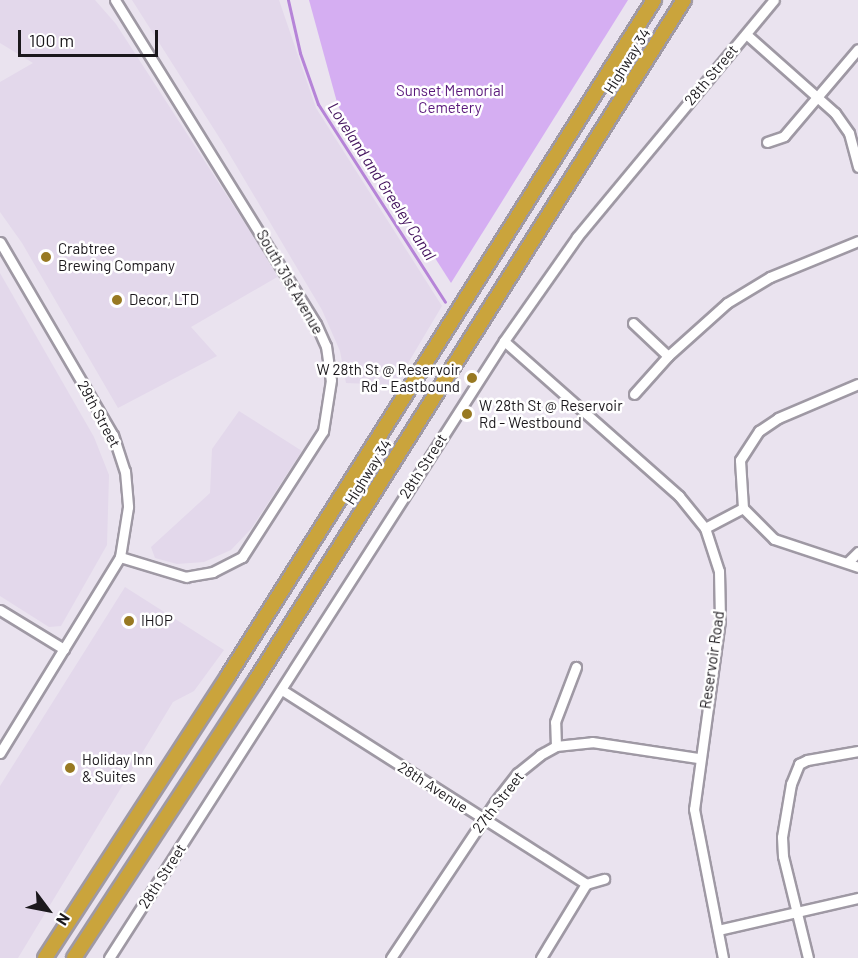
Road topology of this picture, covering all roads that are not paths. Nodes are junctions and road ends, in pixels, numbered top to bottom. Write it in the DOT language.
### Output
graph roads {
  1 [pos="115,0"];
  2 [pos="654,0"];
  3 [pos="684,0"];
  4 [pos="774,0"];
  5 [pos="746,34"];
  6 [pos="858,48"];
  7 [pos="817,97"];
  8 [pos="767,142"];
  9 [pos="858,167"];
  10 [pos="858,241"];
  11 [pos="0,242"];
  12 [pos="633,322"];
  13 [pos="504,341"];
  14 [pos="668,356"];
  15 [pos="858,384"];
  16 [pos="634,394"];
  17 [pos="743,508"];
  18 [pos="705,528"];
  19 [pos="858,552"];
  20 [pos="120,556"];
  21 [pos="848,562"];
  22 [pos="858,567"];
  23 [pos="0,610"];
  24 [pos="64,649"];
  25 [pos="576,667"];
  26 [pos="282,690"];
  27 [pos="556,746"];
  28 [pos="858,751"];
  29 [pos="0,753"];
  30 [pos="698,758"];
  31 [pos="483,819"];
  32 [pos="604,879"];
  33 [pos="586,884"];
  34 [pos="858,898"];
  35 [pos="797,913"];
  36 [pos="718,930"];
  37 [pos="45,958"];
  38 [pos="74,958"];
  39 [pos="109,958"];
  40 [pos="391,958"];
  41 [pos="541,958"];
  42 [pos="723,958"];
  43 [pos="808,958"];
  1 -- 20 [label="street, South 31st Avenue"];
  2 -- 37 [label="highway, Highway 34"];
  3 -- 38 [label="highway, Highway 34"];
  4 -- 5 [label="street, 28th Street"];
  5 -- 7 [label="street"];
  5 -- 13 [label="street, 28th Street"];
  6 -- 7 [label="street"];
  7 -- 8 [label="street"];
  7 -- 9 [label="street"];
  10 -- 14 [label="street"];
  11 -- 20 [label="street, 29th Street"];
  12 -- 14 [label="street"];
  13 -- 18 [label="street, Reservoir Road"];
  13 -- 26 [label="street, 28th Street"];
  14 -- 16 [label="street"];
  15 -- 17 [label="street"];
  17 -- 18 [label="street"];
  17 -- 21 [label="street"];
  18 -- 30 [label="street, Reservoir Road"];
  19 -- 21 [label="street"];
  20 -- 24 [label="street, 29th Street"];
  21 -- 22 [label="street"];
  23 -- 24 [label="street"];
  24 -- 29 [label="street, 29th Street"];
  25 -- 27 [label="street"];
  26 -- 31 [label="street, 28th Avenue"];
  26 -- 39 [label="street, 28th Street"];
  27 -- 30 [label="street, 27th Street"];
  27 -- 31 [label="street, 27th Street"];
  28 -- 35 [label="street"];
  30 -- 36 [label="street, Reservoir Road"];
  31 -- 33 [label="street, 28th Avenue"];
  31 -- 40 [label="street, 27th Street"];
  32 -- 33 [label="street"];
  33 -- 41 [label="street"];
  34 -- 35 [label="street"];
  35 -- 36 [label="street"];
  35 -- 43 [label="street"];
  36 -- 42 [label="street, Reservoir Road"];
}
